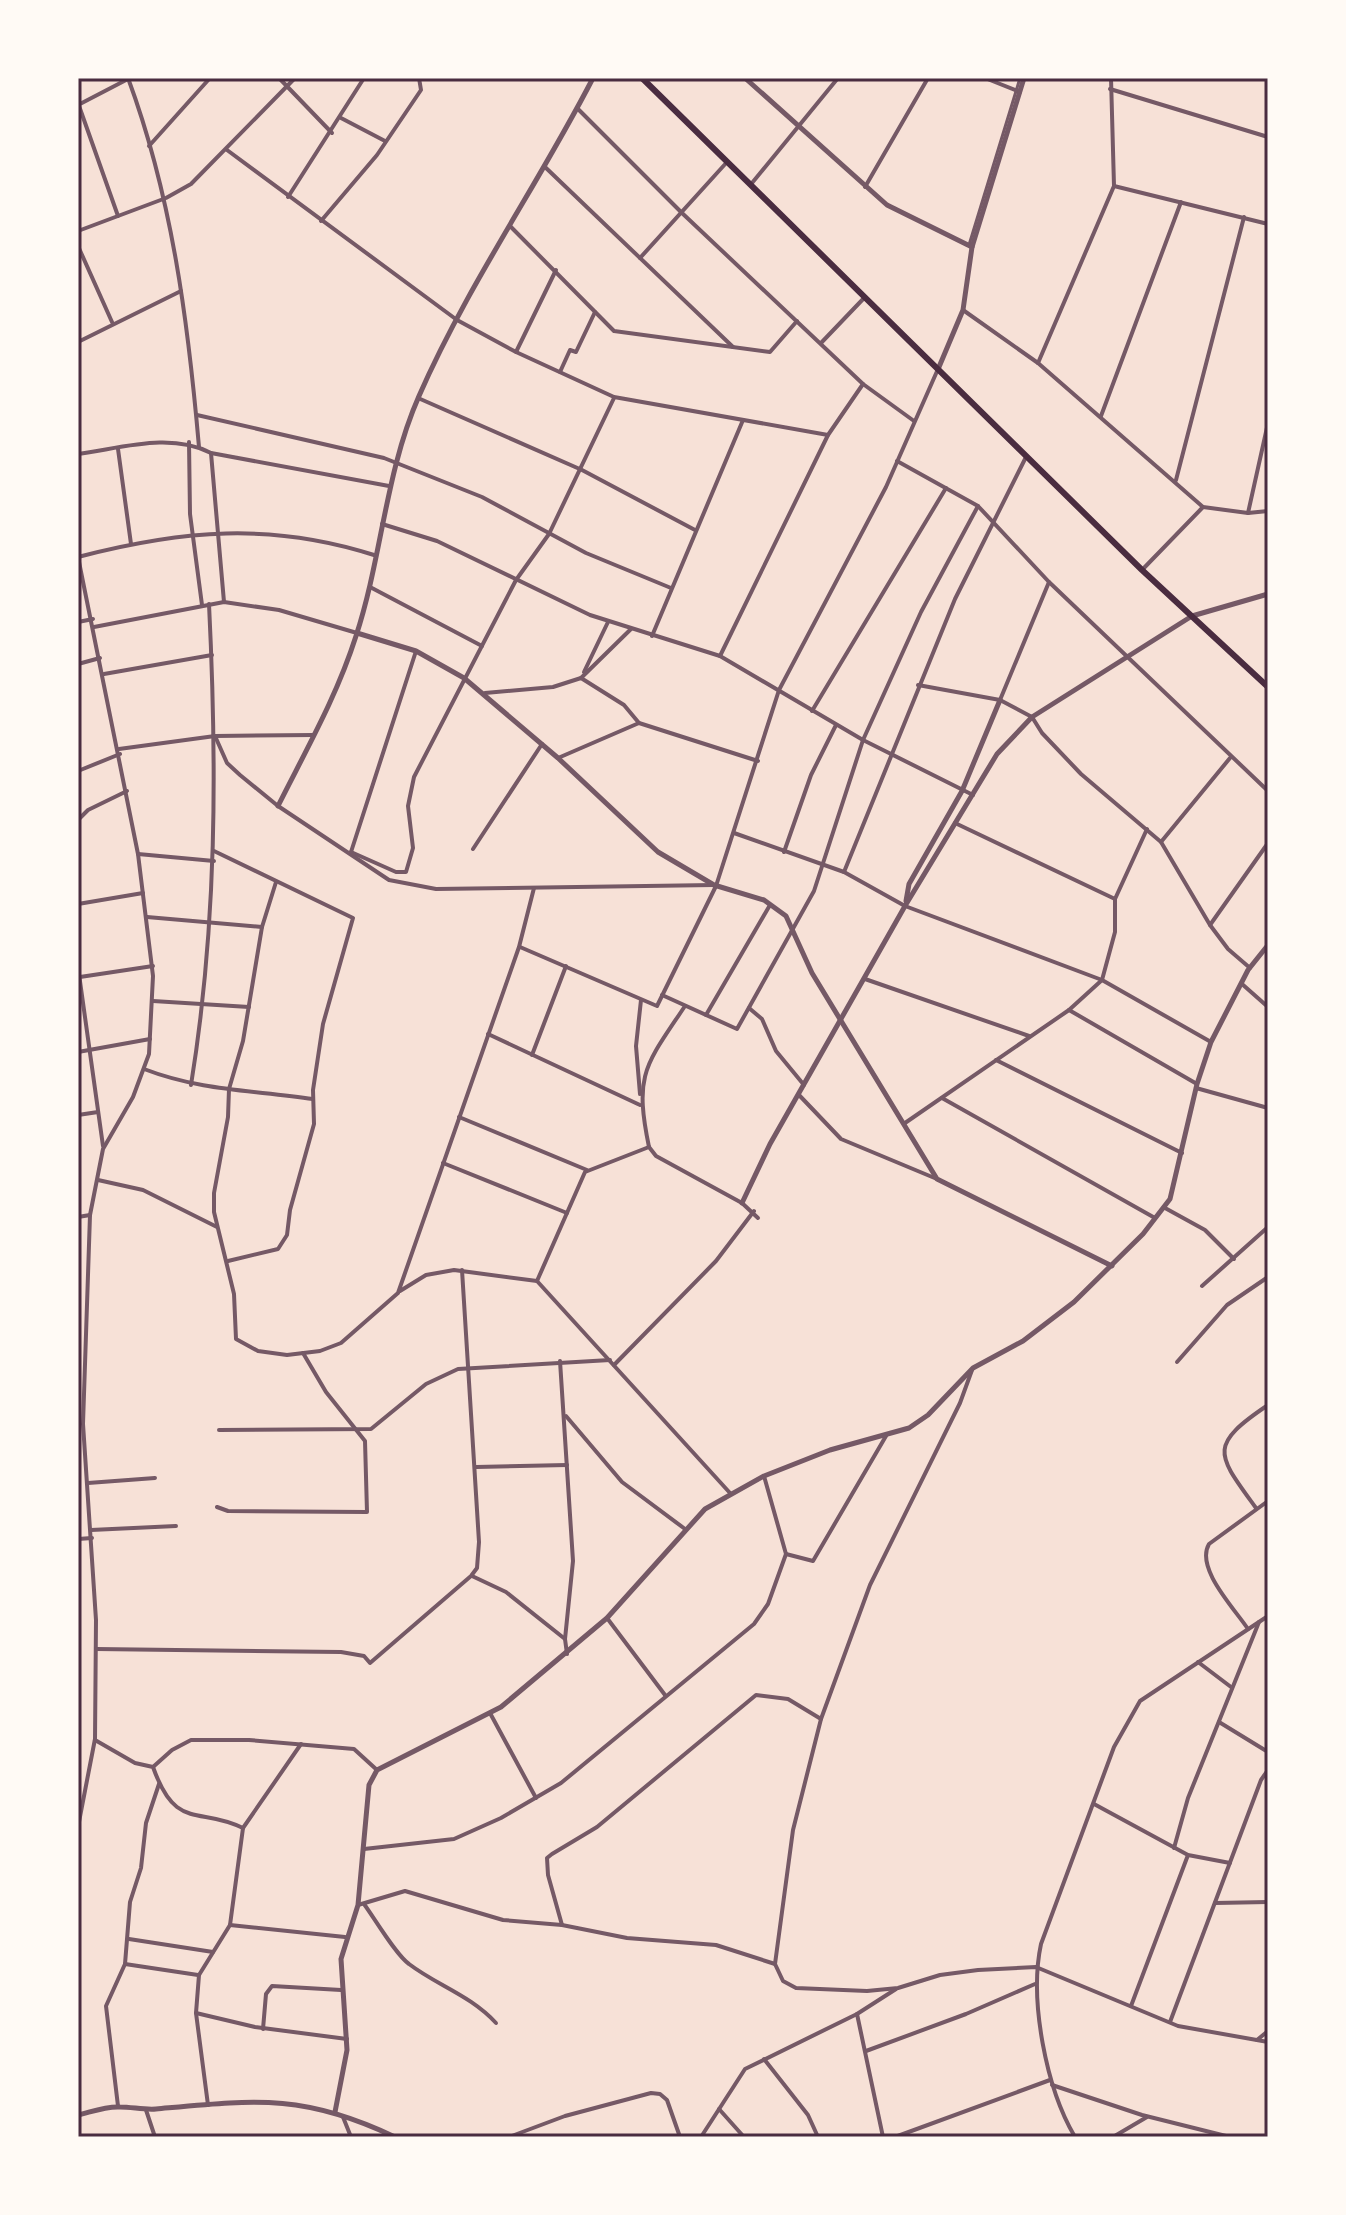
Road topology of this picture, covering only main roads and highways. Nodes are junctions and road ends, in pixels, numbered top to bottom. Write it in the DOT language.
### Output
graph roads {
  1 [pos="642,78"];
  2 [pos="1268,687"];
  1 -- 2 [label="main road"];
}
